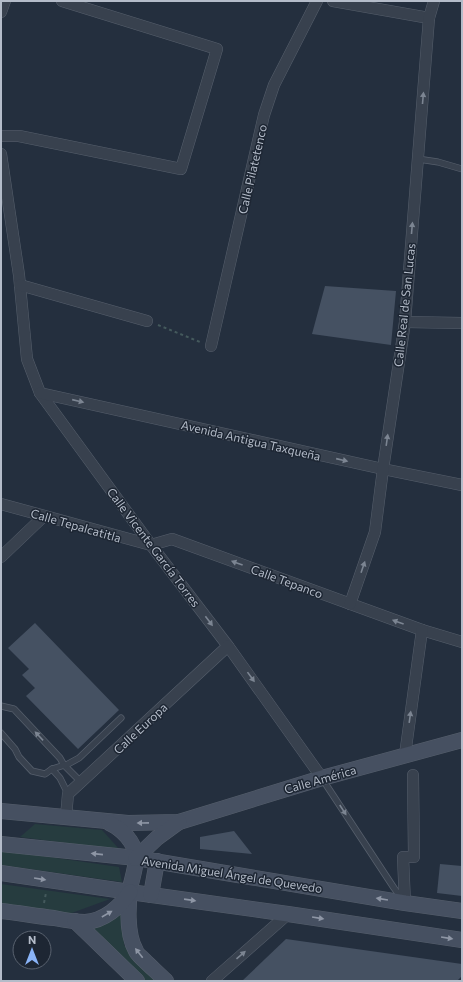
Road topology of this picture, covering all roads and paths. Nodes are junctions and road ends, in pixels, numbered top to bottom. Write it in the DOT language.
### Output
graph roads {
  1 [pos="5,1"];
  2 [pos="62,1"];
  3 [pos="317,1"];
  4 [pos="333,1"];
  5 [pos="434,1"];
  6 [pos="1,12"];
  7 [pos="429,18"];
  8 [pos="1,136"];
  9 [pos="1,154"];
  10 [pos="418,159"];
  11 [pos="462,169"];
  12 [pos="20,285"];
  13 [pos="147,322"];
  14 [pos="405,322"];
  15 [pos="462,323"];
  16 [pos="211,346"];
  17 [pos="40,393"];
  18 [pos="383,469"];
  19 [pos="462,485"];
  20 [pos="1,504"];
  21 [pos="44,516"];
  22 [pos="151,545"];
  23 [pos="1,557"];
  24 [pos="350,604"];
  25 [pos="422,630"];
  26 [pos="462,642"];
  27 [pos="228,646"];
  28 [pos="1,706"];
  29 [pos="121,718"];
  30 [pos="1,734"];
  31 [pos="462,740"];
  32 [pos="405,755"];
  33 [pos="64,765"];
  34 [pos="52,769"];
  35 [pos="413,775"];
  36 [pos="322,778"];
  37 [pos="81,782"];
  38 [pos="68,794"];
  39 [pos="4,810"];
  40 [pos="66,817"];
  41 [pos="106,821"];
  42 [pos="179,822"];
  43 [pos="1,844"];
  44 [pos="136,858"];
  45 [pos="157,861"];
  46 [pos="1,873"];
  47 [pos="48,880"];
  48 [pos="130,892"];
  49 [pos="151,895"];
  50 [pos="405,903"];
  51 [pos="462,910"];
  52 [pos="1,911"];
  53 [pos="288,914"];
  54 [pos="42,917"];
  55 [pos="76,921"];
  56 [pos="462,940"];
  57 [pos="137,981"];
  58 [pos="166,981"];
  59 [pos="212,981"];
  1 -- 6 [label="street"];
  2 -- 8 [label="street"];
  3 -- 16 [label="street, Calle Pilatetenco"];
  4 -- 7 [label="street"];
  5 -- 7 [label="street, Calle Real de San Lucas"];
  10 -- 7 [label="street, Calle Real de San Lucas, one-way"];
  9 -- 12 [label="street, Calle Vicente García Torres"];
  10 -- 11 [label="lane"];
  14 -- 10 [label="street, Calle Real de San Lucas, one-way"];
  12 -- 13 [label="street"];
  12 -- 17 [label="street, Calle Vicente García Torres"];
  13 -- 16 [label="path"];
  14 -- 15 [label="street"];
  18 -- 14 [label="street, Calle Real de San Lucas, one-way"];
  17 -- 18 [label="street, Avenida Antigua Taxqueña, one-way"];
  17 -- 22 [label="street, Calle Vicente García Torres"];
  18 -- 19 [label="street, Avenida Antigua Taxqueña"];
  24 -- 18 [label="street, Calle Real de San Lucas, one-way"];
  20 -- 21 [label="street, Calle Tepalcatitla"];
  21 -- 22 [label="street, Calle Tepalcatitla"];
  21 -- 23 [label="street"];
  24 -- 22 [label="street, Calle Tepanco, one-way"];
  22 -- 27 [label="street, Calle Vicente García Torres, one-way"];
  25 -- 24 [label="street, Calle Tepanco, one-way"];
  25 -- 26 [label="street, Calle Tepanco"];
  32 -- 25 [label="street, one-way"];
  27 -- 36 [label="street, Calle Vicente García Torres, one-way"];
  27 -- 37 [label="street, Calle Europa"];
  33 -- 28 [label="lane, one-way"];
  29 -- 33 [label="lane"];
  30 -- 34 [label="lane"];
  31 -- 32 [label="main road, Calle América"];
  32 -- 36 [label="main road, Calle América"];
  33 -- 34 [label="lane"];
  33 -- 37 [label="lane"];
  34 -- 38 [label="lane"];
  35 -- 50 [label="street"];
  36 -- 42 [label="main road, Calle América"];
  36 -- 50 [label="lane, Calle Vicente García Torres, one-way"];
  37 -- 38 [label="street, Calle Europa"];
  38 -- 40 [label="street"];
  39 -- 40 [label="main road, Calle América"];
  40 -- 41 [label="main road, Calle América"];
  42 -- 41 [label="main road, Calle América, one-way"];
  41 -- 44 [label="main road, Calle América"];
  42 -- 44 [label="main road, Calle América"];
  44 -- 43 [label="main road, Avenida Miguel Ángel de Quevedo, one-way"];
  44 -- 45 [label="main road, Avenida Miguel Ángel de Quevedo"];
  44 -- 48 [label="main road"];
  45 -- 49 [label="main road"];
  50 -- 45 [label="main road, Avenida Miguel Ángel de Quevedo, one-way"];
  46 -- 47 [label="main road, one-way"];
  47 -- 48 [label="main road"];
  47 -- 54 [label="path"];
  48 -- 49 [label="main road"];
  55 -- 48 [label="main road, one-way"];
  58 -- 48 [label="main road, one-way"];
  49 -- 53 [label="main road, one-way"];
  50 -- 51 [label="main road, Avenida Miguel Ángel de Quevedo"];
  52 -- 54 [label="main road"];
  53 -- 56 [label="main road, one-way"];
  59 -- 53 [label="street, one-way"];
  54 -- 55 [label="main road"];
  55 -- 57 [label="main road"];
}
